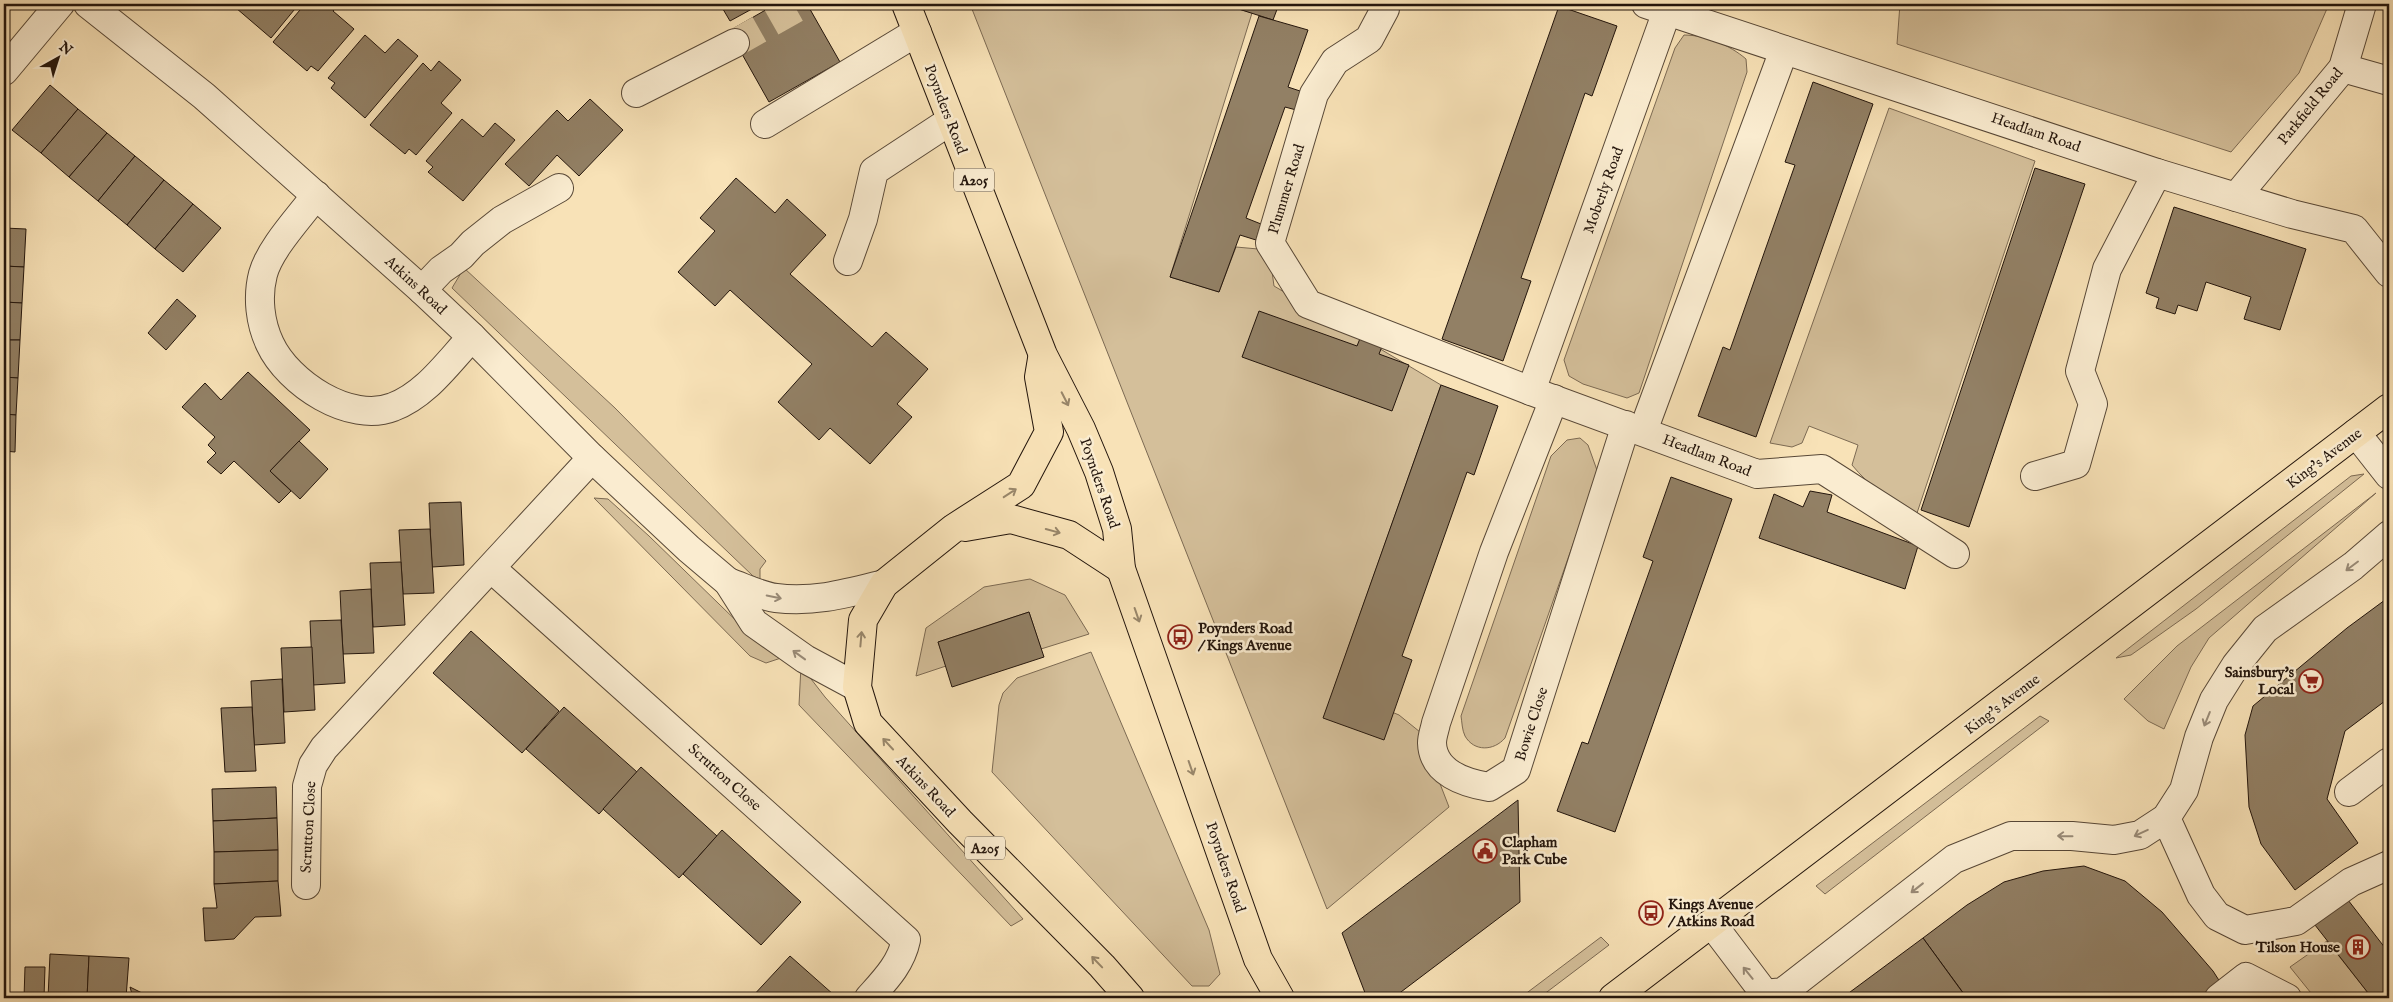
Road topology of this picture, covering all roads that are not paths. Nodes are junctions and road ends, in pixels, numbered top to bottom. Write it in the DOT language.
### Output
graph roads {
  1 [pos="60,4"];
  2 [pos="88,4"];
  3 [pos="906,4"];
  4 [pos="1385,4"];
  5 [pos="2362,4"];
  6 [pos="1656,7"];
  7 [pos="917,32"];
  8 [pos="735,43"];
  9 [pos="1784,50"];
  10 [pos="2343,68"];
  11 [pos="4,71"];
  12 [pos="2389,81"];
  13 [pos="636,93"];
  14 [pos="950,121"];
  15 [pos="765,124"];
  16 [pos="2157,173"];
  17 [pos="559,188"];
  18 [pos="316,195"];
  19 [pos="2236,197"];
  20 [pos="848,261"];
  21 [pos="2389,273"];
  22 [pos="422,290"];
  23 [pos="472,337"];
  24 [pos="1043,355"];
  25 [pos="1542,395"];
  26 [pos="2389,408"];
  27 [pos="1634,428"];
  28 [pos="2356,433"];
  29 [pos="592,458"];
  30 [pos="2389,475"];
  31 [pos="2035,476"];
  32 [pos="954,528"];
  33 [pos="2389,535"];
  34 [pos="1955,554"];
  35 [pos="491,568"];
  36 [pos="1121,569"];
  37 [pos="728,582"];
  38 [pos="884,584"];
  39 [pos="857,687"];
  40 [pos="2389,762"];
  41 [pos="2349,792"];
  42 [pos="2166,818"];
  43 [pos="2386,871"];
  44 [pos="306,885"];
  45 [pos="1712,924"];
  46 [pos="1258,959"];
  47 [pos="1766,996"];
  48 [pos="869,998"];
  49 [pos="1130,998"];
  50 [pos="1267,998"];
  51 [pos="1280,998"];
  52 [pos="1613,998"];
  53 [pos="2219,998"];
  54 [pos="2287,998"];
  1 -- 11 [label="street"];
  2 -- 18 [label="street, Atkins Road"];
  3 -- 7 [label="main road, Poynders Road / A205"];
  4 -- 25 [label="street, Plummer Road"];
  5 -- 10 [label="street, Parkfield Road"];
  6 -- 9 [label="street, Headlam Road"];
  6 -- 25 [label="street, Moberly Road"];
  7 -- 14 [label="main road, Poynders Road / A205"];
  7 -- 15 [label="street"];
  8 -- 13 [label="street"];
  9 -- 16 [label="street, Headlam Road"];
  9 -- 27 [label="street, Bowie Close"];
  10 -- 12 [label="street"];
  10 -- 19 [label="street, Parkfield Road"];
  14 -- 20 [label="street"];
  14 -- 24 [label="main road, Poynders Road / A205"];
  16 -- 19 [label="street, Headlam Road"];
  16 -- 31 [label="street"];
  17 -- 22 [label="street"];
  18 -- 22 [label="street, Atkins Road"];
  18 -- 23 [label="street"];
  19 -- 21 [label="street, Headlam Road"];
  22 -- 23 [label="street, Atkins Road"];
  23 -- 29 [label="street, Atkins Road"];
  32 -- 24 [label="main road, A205, one-way"];
  24 -- 36 [label="main road, Poynders Road / A205, one-way"];
  25 -- 27 [label="street, Headlam Road"];
  25 -- 27 [label="street, Bowie Close"];
  26 -- 28 [label="main road, King's Avenue"];
  27 -- 34 [label="street, Headlam Road"];
  28 -- 30 [label="street"];
  28 -- 45 [label="main road, King's Avenue"];
  29 -- 35 [label="street, Scrutton Close"];
  29 -- 37 [label="street, Atkins Road"];
  32 -- 36 [label="main road, A205, one-way"];
  32 -- 38 [label="main road, A205"];
  33 -- 42 [label="street, one-way"];
  35 -- 44 [label="street, Scrutton Close"];
  35 -- 48 [label="street, Scrutton Close"];
  36 -- 46 [label="main road, Poynders Road / A205, one-way"];
  37 -- 38 [label="street, Atkins Road, one-way"];
  39 -- 37 [label="street, Atkins Road, one-way"];
  39 -- 38 [label="main road, A205, one-way"];
  49 -- 39 [label="main road, Atkins Road / A205, one-way"];
  40 -- 41 [label="street"];
  42 -- 43 [label="street"];
  42 -- 47 [label="street, one-way"];
  47 -- 45 [label="street, one-way"];
  45 -- 52 [label="main road, King's Avenue"];
  46 -- 50 [label="main road, A205"];
  46 -- 51 [label="main road, Poynders Road / A205"];
  53 -- 54 [label="street"];
}
